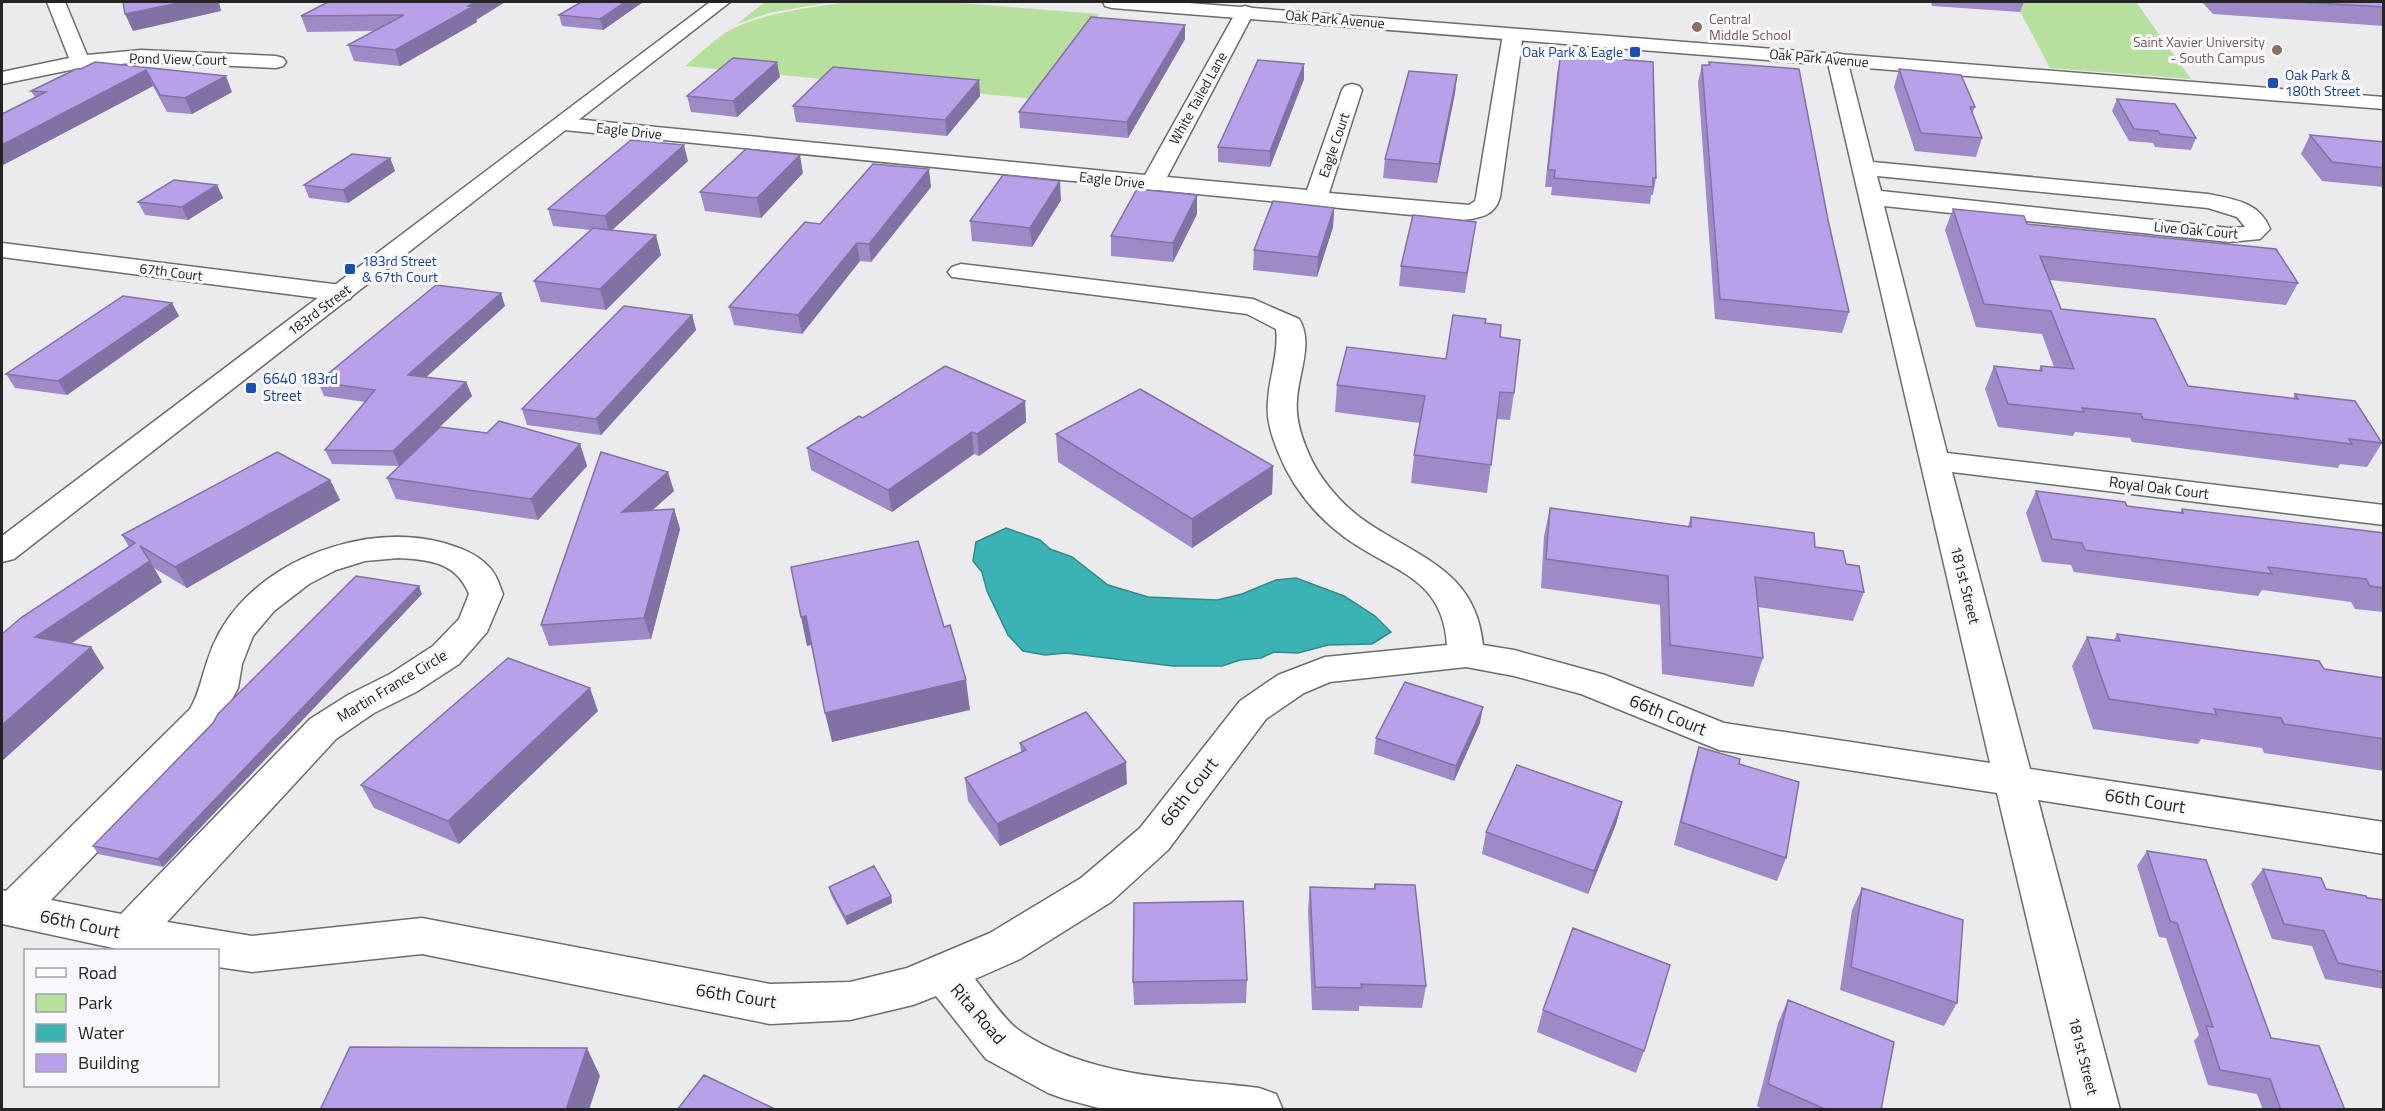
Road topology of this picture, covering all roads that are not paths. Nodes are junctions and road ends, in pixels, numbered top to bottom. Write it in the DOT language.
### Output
graph roads {
  1 [pos="56,2"];
  2 [pos="721,2"];
  3 [pos="1112,2"];
  4 [pos="1245,12"];
  5 [pos="1514,34"];
  6 [pos="1837,59"];
  7 [pos="80,62"];
  8 [pos="276,62"];
  9 [pos="2,78"];
  10 [pos="1352,90"];
  11 [pos="2384,103"];
  12 [pos="564,124"];
  13 [pos="1866,183"];
  14 [pos="1151,184"];
  15 [pos="1315,200"];
  16 [pos="2,250"];
  17 [pos="961,272"];
  18 [pos="341,293"];
  19 [pos="1934,461"];
  20 [pos="2384,514"];
  21 [pos="2,552"];
  22 [pos="1466,655"];
  23 [pos="2014,781"];
  24 [pos="2384,838"];
  25 [pos="8,909"];
  26 [pos="129,934"];
  27 [pos="943,973"];
  28 [pos="1259,1110"];
  29 [pos="2096,1110"];
  1 -- 7 [label="street"];
  2 -- 12 [label="street, 183rd Street"];
  3 -- 4 [label="street, Oak Park Avenue"];
  4 -- 5 [label="street, Oak Park Avenue"];
  4 -- 14 [label="street, White Tailed Lane"];
  5 -- 6 [label="street, Oak Park Avenue"];
  5 -- 15 [label="street, Eagle Drive"];
  6 -- 11 [label="street, Oak Park Avenue"];
  6 -- 13 [label="street, 181st Street"];
  7 -- 8 [label="street, Pond View Court"];
  7 -- 9 [label="street, Pond View Court"];
  10 -- 15 [label="street, Eagle Court"];
  12 -- 14 [label="street, Eagle Drive"];
  12 -- 18 [label="street, 183rd Street"];
  13 -- 13 [label="street, Live Oak Court"];
  13 -- 19 [label="street, 181st Street"];
  14 -- 15 [label="street, Eagle Drive"];
  16 -- 18 [label="street, 67th Court"];
  17 -- 22 [label="street"];
  18 -- 21 [label="street, 183rd Street"];
  19 -- 20 [label="street, Royal Oak Court"];
  19 -- 23 [label="street, 181st Street"];
  22 -- 23 [label="street, 66th Court"];
  22 -- 27 [label="street, 66th Court"];
  23 -- 24 [label="street, 66th Court"];
  23 -- 29 [label="street, 181st Street"];
  25 -- 26 [label="street, 66th Court"];
  25 -- 26 [label="street, Martin France Circle"];
  26 -- 27 [label="street, 66th Court"];
  27 -- 28 [label="street, Rita Road"];
}
